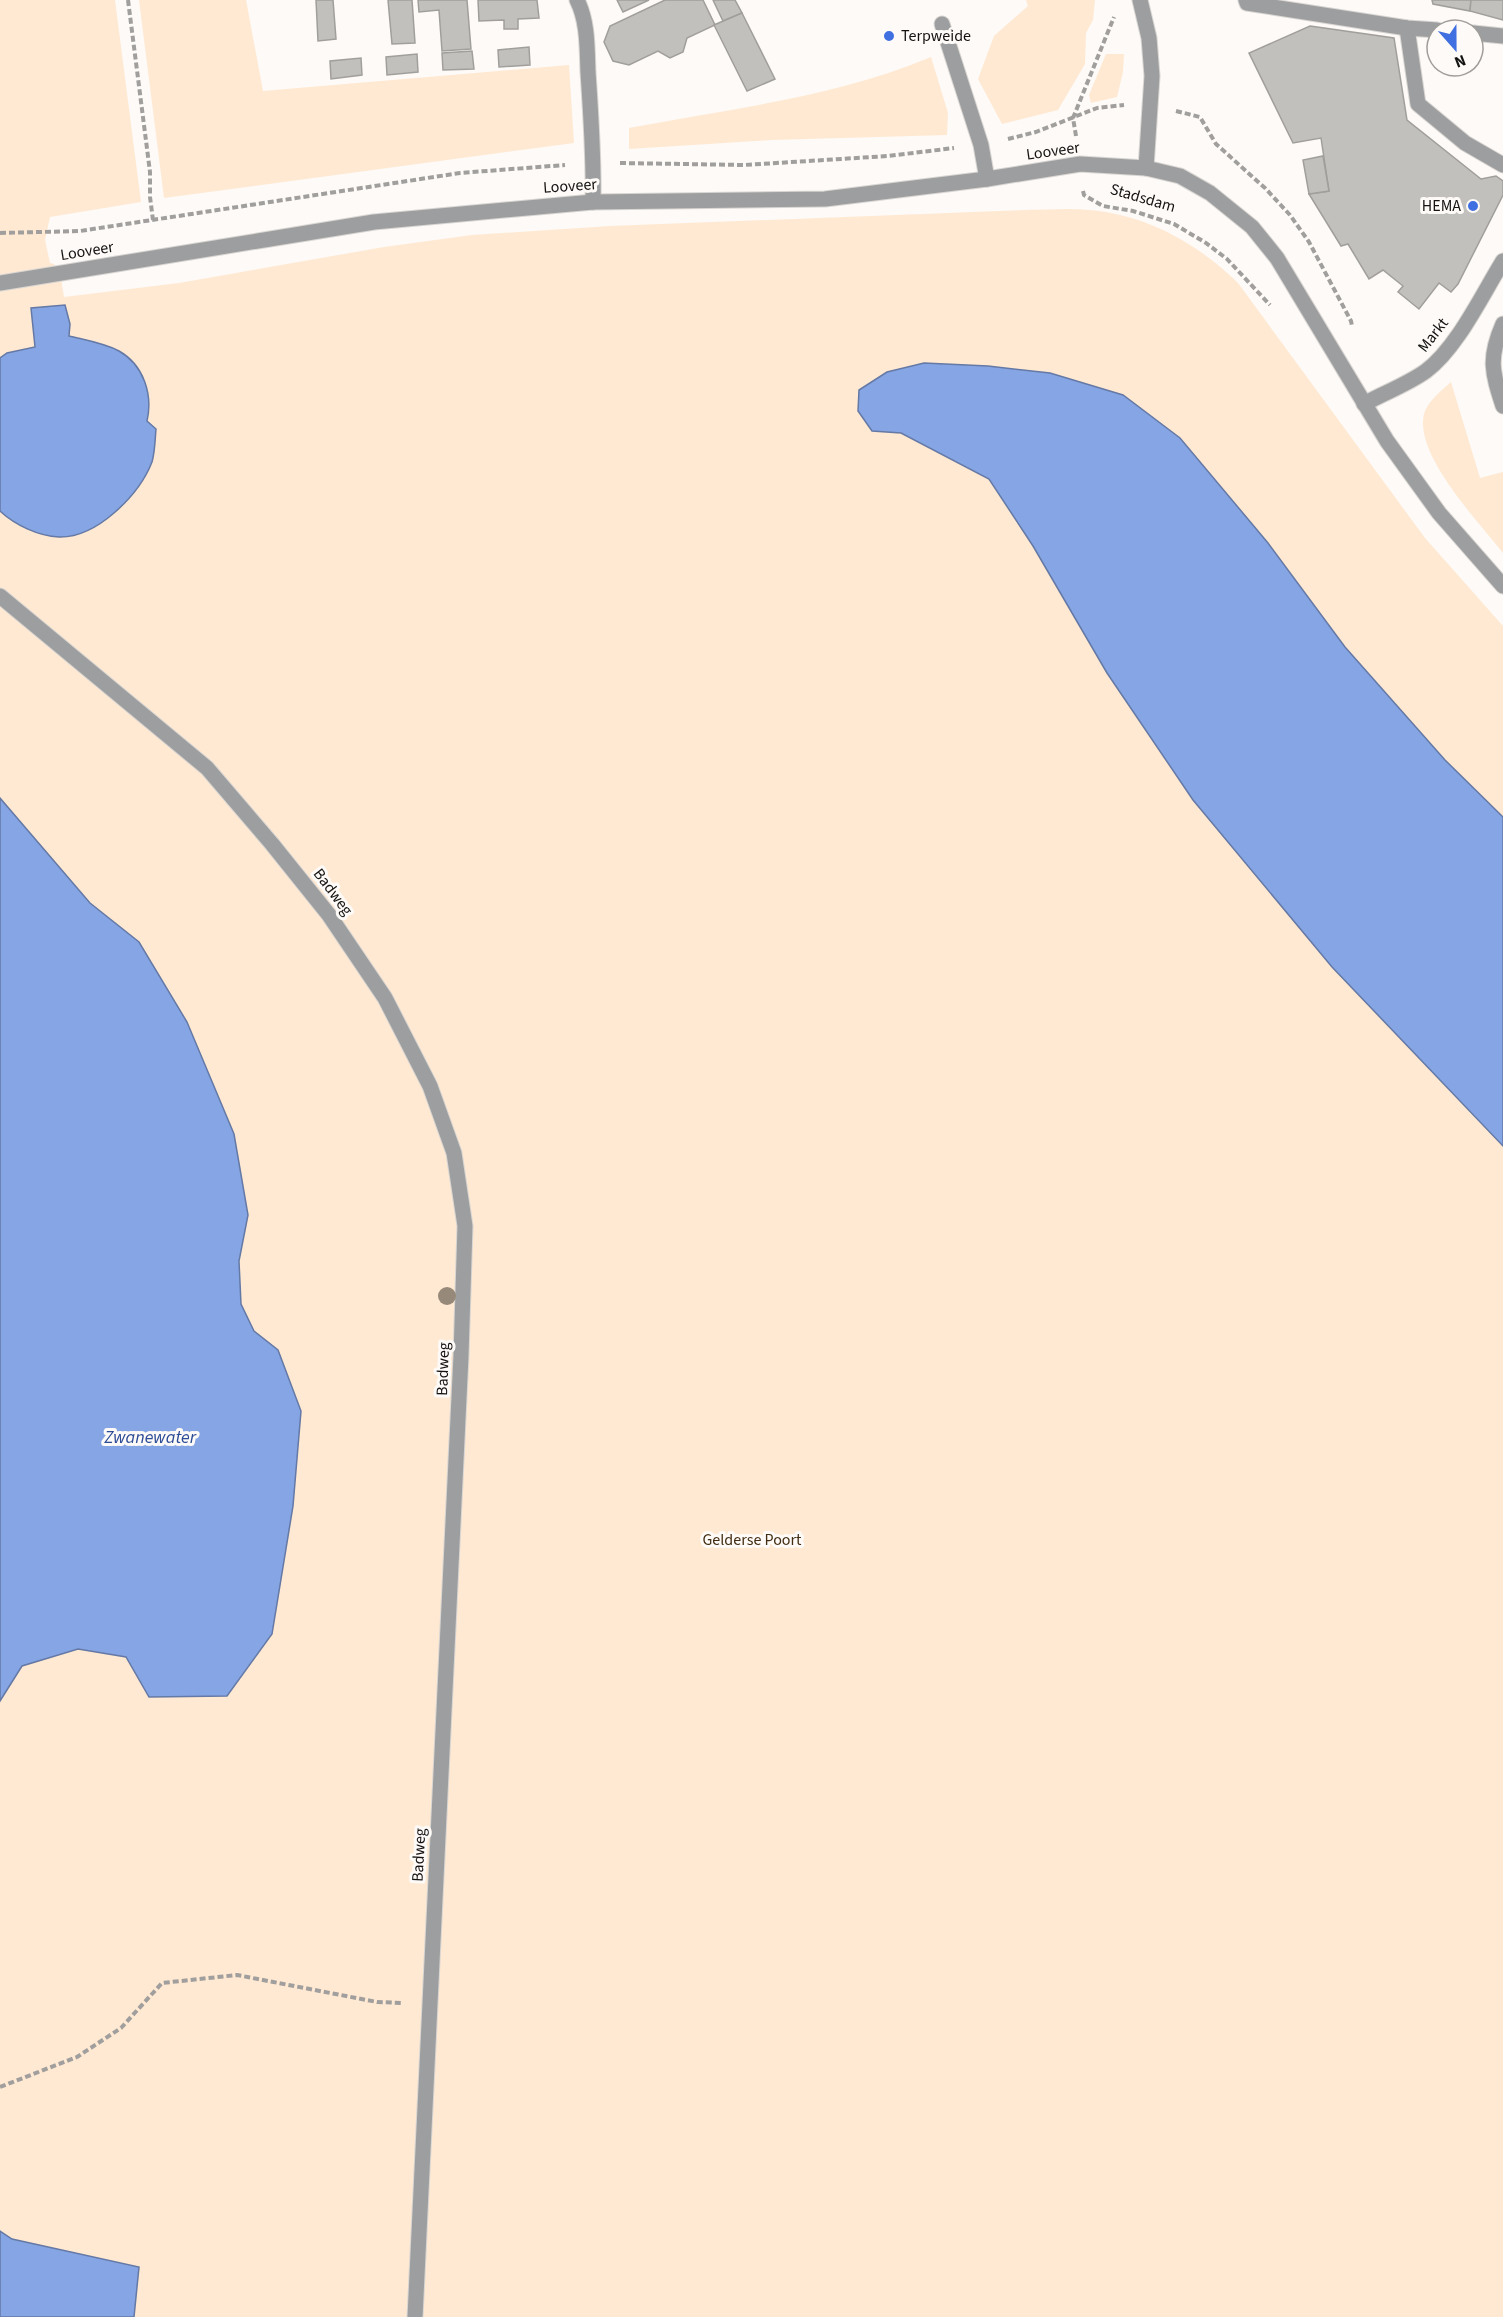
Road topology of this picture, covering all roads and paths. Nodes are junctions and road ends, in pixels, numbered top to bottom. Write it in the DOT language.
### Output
graph roads {
  1 [pos="128,0"];
  2 [pos="577,0"];
  3 [pos="1140,0"];
  4 [pos="1246,2"];
  5 [pos="1118,9"];
  6 [pos="942,24"];
  7 [pos="1407,28"];
  8 [pos="1425,29"];
  9 [pos="1485,34"];
  10 [pos="1503,36"];
  11 [pos="1150,107"];
  12 [pos="1073,118"];
  13 [pos="981,145"];
  14 [pos="1080,164"];
  15 [pos="1503,165"];
  16 [pos="1146,168"];
  17 [pos="987,179"];
  18 [pos="593,202"];
  19 [pos="0,233"];
  20 [pos="1503,261"];
  21 [pos="0,284"];
  22 [pos="1275,310"];
  23 [pos="1503,324"];
  24 [pos="1364,404"];
  25 [pos="1503,406"];
  26 [pos="1503,585"];
  27 [pos="0,596"];
  28 [pos="430,2005"];
  29 [pos="0,2087"];
  30 [pos="415,2317"];
  1 -- 19 [label="path, Looveer"];
  2 -- 18 [label="street"];
  3 -- 11 [label="street, Stadsdam"];
  4 -- 7 [label="street"];
  5 -- 12 [label="path"];
  6 -- 13 [label="street"];
  7 -- 8 [label="street"];
  7 -- 15 [label="street"];
  9 -- 10 [label="street"];
  11 -- 12 [label="path, Looveer"];
  11 -- 16 [label="street, Stadsdam"];
  12 -- 13 [label="path, Looveer"];
  12 -- 14 [label="path, Stadsdam"];
  13 -- 17 [label="street"];
  14 -- 16 [label="street, Looveer"];
  14 -- 17 [label="street, Looveer"];
  14 -- 22 [label="path, Stadsdam"];
  16 -- 24 [label="street, Stadsdam"];
  17 -- 18 [label="street, Looveer"];
  18 -- 21 [label="street, Looveer"];
  20 -- 24 [label="street, Markt"];
  23 -- 25 [label="street"];
  24 -- 26 [label="street, Stadsdam"];
  27 -- 28 [label="street, Badweg"];
  28 -- 29 [label="path"];
  28 -- 30 [label="street, Badweg"];
}
